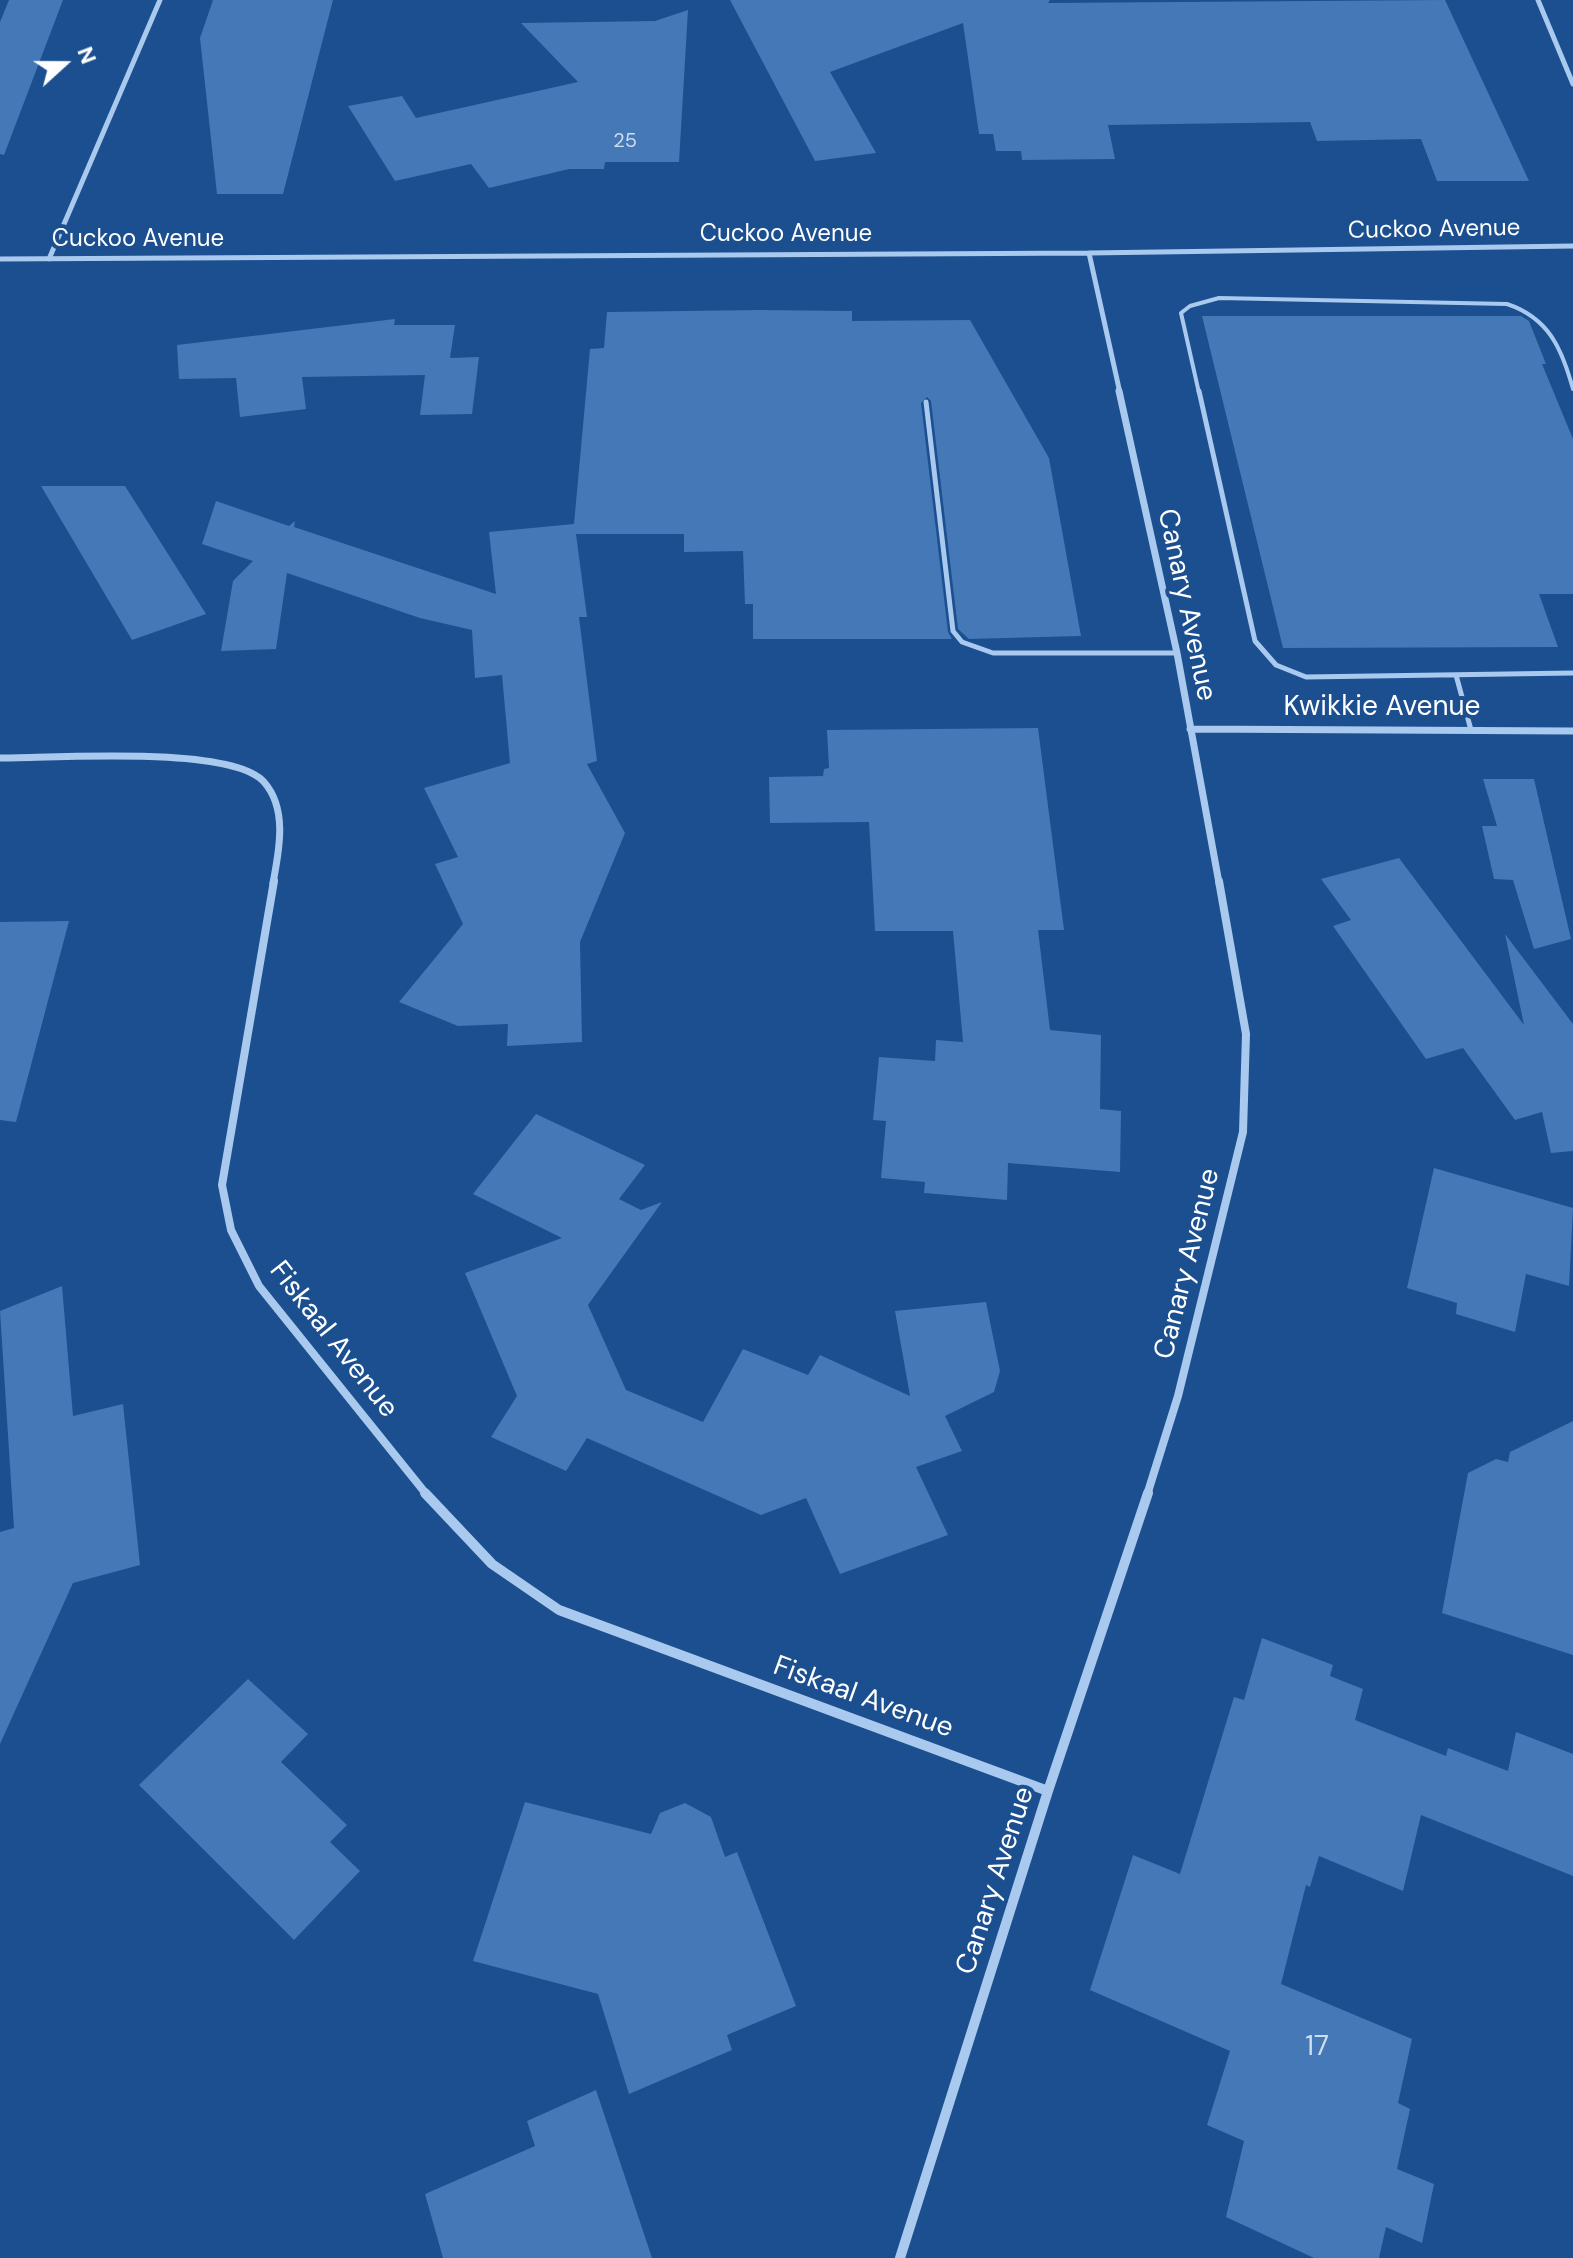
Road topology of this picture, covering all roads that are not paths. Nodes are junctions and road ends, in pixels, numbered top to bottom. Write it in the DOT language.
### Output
graph roads {
  1 [pos="160,0"];
  2 [pos="1538,0"];
  3 [pos="1573,84"];
  4 [pos="1573,246"];
  5 [pos="1089,253"];
  6 [pos="0,259"];
  7 [pos="49,259"];
  8 [pos="1573,389"];
  9 [pos="926,402"];
  10 [pos="1177,653"];
  11 [pos="1573,673"];
  12 [pos="1456,675"];
  13 [pos="1190,729"];
  14 [pos="1471,730"];
  15 [pos="1573,731"];
  16 [pos="0,758"];
  17 [pos="1048,1791"];
  18 [pos="900,2258"];
  1 -- 7 [label="street"];
  2 -- 3 [label="street"];
  4 -- 5 [label="street, Cuckoo Avenue"];
  5 -- 7 [label="street, Cuckoo Avenue"];
  5 -- 10 [label="street, Canary Avenue"];
  6 -- 7 [label="street, Cuckoo Avenue"];
  8 -- 12 [label="lane"];
  9 -- 10 [label="lane"];
  10 -- 13 [label="street, Canary Avenue"];
  11 -- 12 [label="lane"];
  12 -- 14 [label="lane"];
  13 -- 14 [label="street, Kwikkie Avenue"];
  13 -- 17 [label="street, Canary Avenue"];
  14 -- 15 [label="street, Kwikkie Avenue"];
  16 -- 17 [label="street, Fiskaal Avenue"];
  17 -- 18 [label="street, Canary Avenue"];
}
